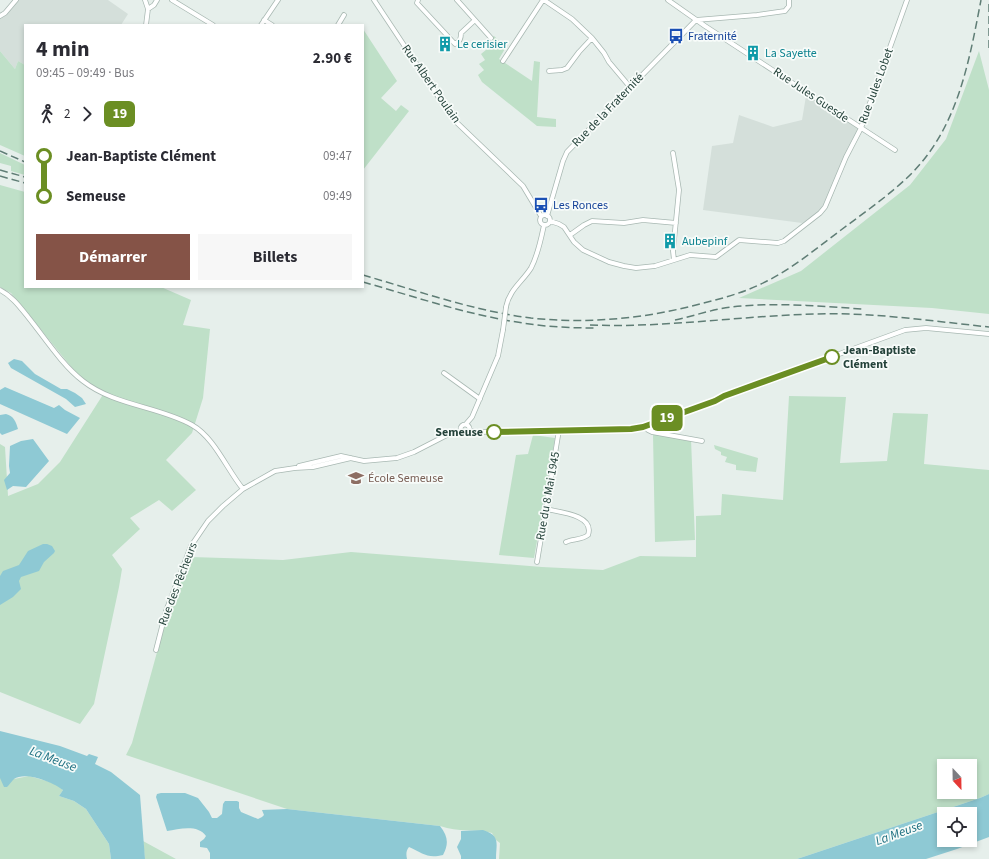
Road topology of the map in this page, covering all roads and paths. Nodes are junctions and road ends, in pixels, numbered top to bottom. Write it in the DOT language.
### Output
graph roads {
  1 [pos="16,0"];
  2 [pos="145,0"];
  3 [pos="157,0"];
  4 [pos="172,0"];
  5 [pos="278,0"];
  6 [pos="374,0"];
  7 [pos="418,0"];
  8 [pos="457,0"];
  9 [pos="543,0"];
  10 [pos="669,0"];
  11 [pos="789,0"];
  12 [pos="907,0"];
  13 [pos="148,9"];
  14 [pos="344,15"];
  15 [pos="0,16"];
  16 [pos="264,20"];
  17 [pos="475,20"];
  18 [pos="696,20"];
  19 [pos="146,24"];
  20 [pos="211,24"];
  21 [pos="262,24"];
  22 [pos="270,24"];
  23 [pos="339,24"];
  24 [pos="491,38"];
  25 [pos="592,38"];
  26 [pos="503,61"];
  27 [pos="549,71"];
  28 [pos="630,87"];
  29 [pos="861,128"];
  30 [pos="895,150"];
  31 [pos="673,153"];
  32 [pos="541,216"];
  33 [pos="547,216"];
  34 [pos="550,221"];
  35 [pos="676,223"];
  36 [pos="544,225"];
  37 [pos="570,235"];
  38 [pos="674,260"];
  39 [pos="0,290"];
  40 [pos="989,334"];
  41 [pos="444,373"];
  42 [pos="480,399"];
  43 [pos="466,424"];
  44 [pos="646,426"];
  45 [pos="461,430"];
  46 [pos="469,430"];
  47 [pos="559,430"];
  48 [pos="702,441"];
  49 [pos="243,489"];
  50 [pos="546,509"];
  51 [pos="566,542"];
  52 [pos="537,562"];
  53 [pos="156,650"];
  1 -- 15 [label="street"];
  2 -- 13 [label="street"];
  3 -- 13 [label="street"];
  4 -- 20 [label="street"];
  5 -- 16 [label="street"];
  6 -- 32 [label="street, Rue Albert Poulain"];
  7 -- 17 [label="street"];
  8 -- 17 [label="street"];
  9 -- 25 [label="street"];
  9 -- 26 [label="street"];
  10 -- 18 [label="street, Rue Jules Guesde"];
  11 -- 18 [label="street"];
  12 -- 29 [label="street, Rue Jules Lobet"];
  13 -- 19 [label="street"];
  14 -- 23 [label="street"];
  16 -- 21 [label="street"];
  16 -- 22 [label="street"];
  17 -- 24 [label="street"];
  18 -- 28 [label="street, Rue de la Fraternité"];
  18 -- 29 [label="street, Rue Jules Guesde"];
  25 -- 27 [label="street"];
  25 -- 28 [label="street"];
  28 -- 33 [label="street, Rue de la Fraternité"];
  29 -- 30 [label="street, Rue Jules Guesde"];
  29 -- 38 [label="street, Rue Jules Lobet"];
  31 -- 35 [label="street"];
  32 -- 33 [label="street"];
  32 -- 36 [label="street"];
  33 -- 34 [label="street"];
  34 -- 36 [label="street"];
  34 -- 37 [label="street, Rue Jules Lobet"];
  35 -- 37 [label="street"];
  35 -- 38 [label="street"];
  36 -- 42 [label="street, bridge"];
  37 -- 38 [label="street, Rue Jules Lobet"];
  39 -- 49 [label="street"];
  40 -- 44 [label="street"];
  41 -- 42 [label="street"];
  42 -- 43 [label="street"];
  43 -- 45 [label="street"];
  43 -- 46 [label="street"];
  44 -- 47 [label="street"];
  44 -- 48 [label="street"];
  45 -- 46 [label="street"];
  45 -- 49 [label="street, Rue des Pêcheurs"];
  46 -- 47 [label="street"];
  47 -- 50 [label="street, Rue du 8 Mai 1945"];
  49 -- 53 [label="street, Rue des Pêcheurs"];
  50 -- 51 [label="street"];
  50 -- 52 [label="street, Rue du 8 Mai 1945"];
}
